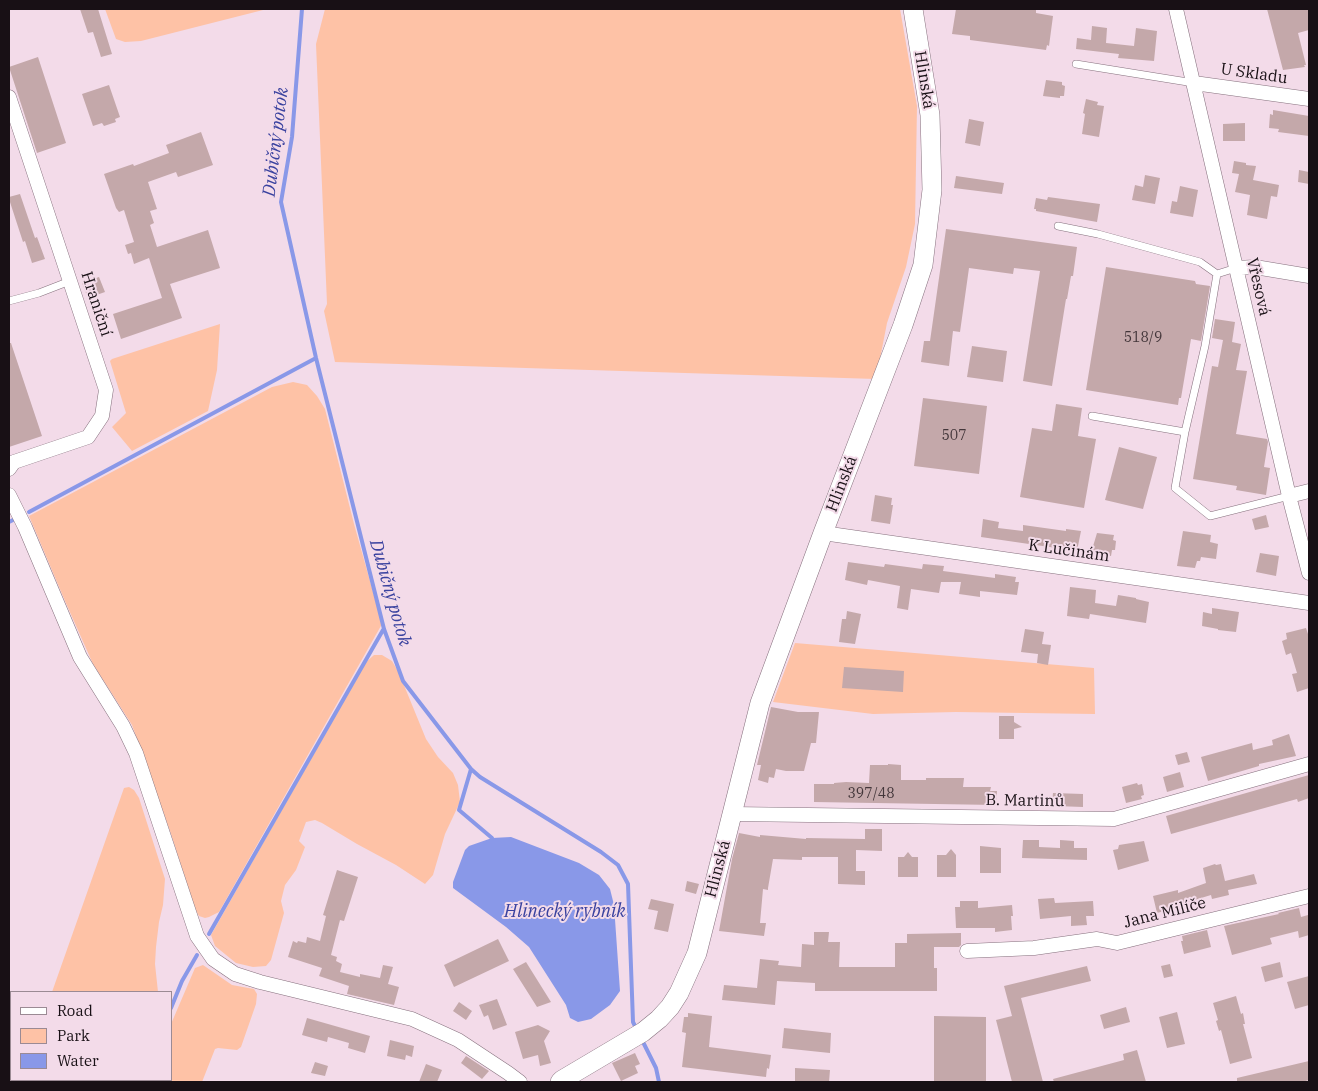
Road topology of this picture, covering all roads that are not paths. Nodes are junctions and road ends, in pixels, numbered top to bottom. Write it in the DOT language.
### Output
graph roads {
  1 [pos="913,9"];
  2 [pos="1176,9"];
  3 [pos="1076,64"];
  4 [pos="1194,83"];
  5 [pos="9,96"];
  6 [pos="1309,99"];
  7 [pos="1058,226"];
  8 [pos="1236,268"];
  9 [pos="1217,274"];
  10 [pos="1309,276"];
  11 [pos="70,281"];
  12 [pos="9,302"];
  13 [pos="1092,416"];
  14 [pos="1185,432"];
  15 [pos="9,470"];
  16 [pos="1309,491"];
  17 [pos="9,495"];
  18 [pos="1289,496"];
  19 [pos="823,534"];
  20 [pos="1309,573"];
  21 [pos="1309,603"];
  22 [pos="1309,764"];
  23 [pos="732,814"];
  24 [pos="1309,896"];
  25 [pos="967,951"];
  26 [pos="520,1082"];
  27 [pos="560,1082"];
  1 -- 19 [label="street, Hlinská"];
  2 -- 4 [label="street, Vřesová"];
  3 -- 4 [label="lane"];
  4 -- 6 [label="street, U Skladu"];
  4 -- 8 [label="street, Vřesová"];
  5 -- 11 [label="street, Hraniční"];
  7 -- 9 [label="lane"];
  8 -- 9 [label="lane"];
  8 -- 10 [label="street"];
  8 -- 18 [label="street, Vřesová"];
  9 -- 14 [label="lane"];
  11 -- 12 [label="lane"];
  11 -- 15 [label="street, Hraniční"];
  13 -- 14 [label="lane"];
  14 -- 18 [label="lane"];
  16 -- 18 [label="street"];
  17 -- 26 [label="street"];
  18 -- 20 [label="street, Vřesová"];
  19 -- 21 [label="street, K Lučinám"];
  19 -- 23 [label="street, Hlinská"];
  22 -- 23 [label="street, B. Martinů"];
  23 -- 27 [label="street, Hlinská"];
  24 -- 25 [label="street, Jana Milíče"];
}
